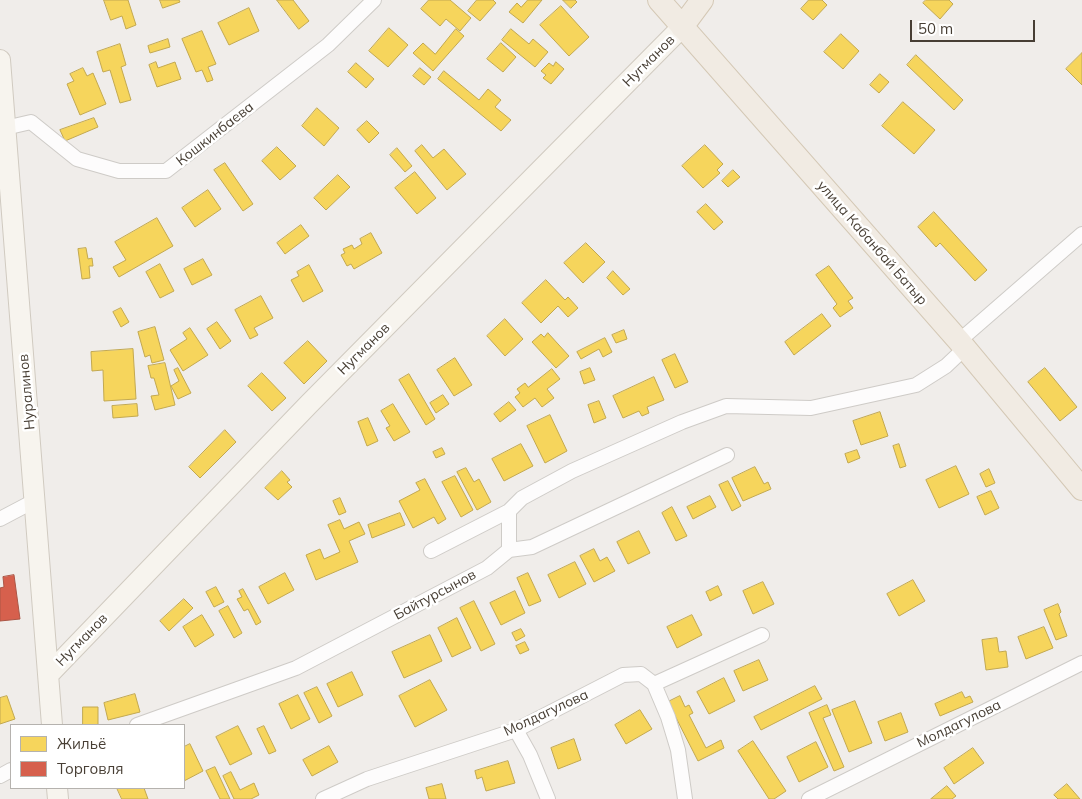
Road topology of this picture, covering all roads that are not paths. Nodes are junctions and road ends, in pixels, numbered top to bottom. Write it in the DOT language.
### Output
graph roads {
  1 [pos="374,0"];
  2 [pos="659,0"];
  3 [pos="702,0"];
  4 [pos="682,27"];
  5 [pos="0,60"];
  6 [pos="5,128"];
  7 [pos="1082,234"];
  8 [pos="8,264"];
  9 [pos="962,344"];
  10 [pos="727,455"];
  11 [pos="1082,489"];
  12 [pos="36,500"];
  13 [pos="509,511"];
  14 [pos="0,518"];
  15 [pos="509,550"];
  16 [pos="431,551"];
  17 [pos="762,635"];
  18 [pos="1082,663"];
  19 [pos="49,674"];
  20 [pos="654,684"];
  21 [pos="52,724"];
  22 [pos="140,724"];
  23 [pos="516,730"];
  24 [pos="323,799"];
  25 [pos="548,799"];
  26 [pos="685,799"];
  27 [pos="808,799"];
  1 -- 6 [label="street, Кошкинбаева"];
  2 -- 4 [label="main road, улица Кабанбай Батыр"];
  3 -- 4 [label="main road"];
  4 -- 9 [label="main road, улица Кабанбай Батыр"];
  4 -- 19 [label="main road, Нугманов"];
  5 -- 6 [label="main road, Нуралинов"];
  6 -- 8 [label="main road, Нуралинов"];
  7 -- 9 [label="street"];
  8 -- 12 [label="main road, Нуралинов"];
  9 -- 11 [label="main road, улица Кабанбай Батыр"];
  9 -- 13 [label="street"];
  10 -- 15 [label="street, Байтурсынов"];
  12 -- 14 [label="street"];
  12 -- 19 [label="main road, Нуралинов"];
  13 -- 15 [label="street"];
  13 -- 16 [label="street"];
  15 -- 22 [label="street, Байтурсынов"];
  17 -- 20 [label="street"];
  18 -- 27 [label="street, Молдагулова"];
  19 -- 21 [label="main road, Нуралинов"];
  20 -- 23 [label="street, Молдагулова"];
  20 -- 26 [label="street"];
  23 -- 24 [label="street, Молдагулова"];
  23 -- 25 [label="street"];
}
